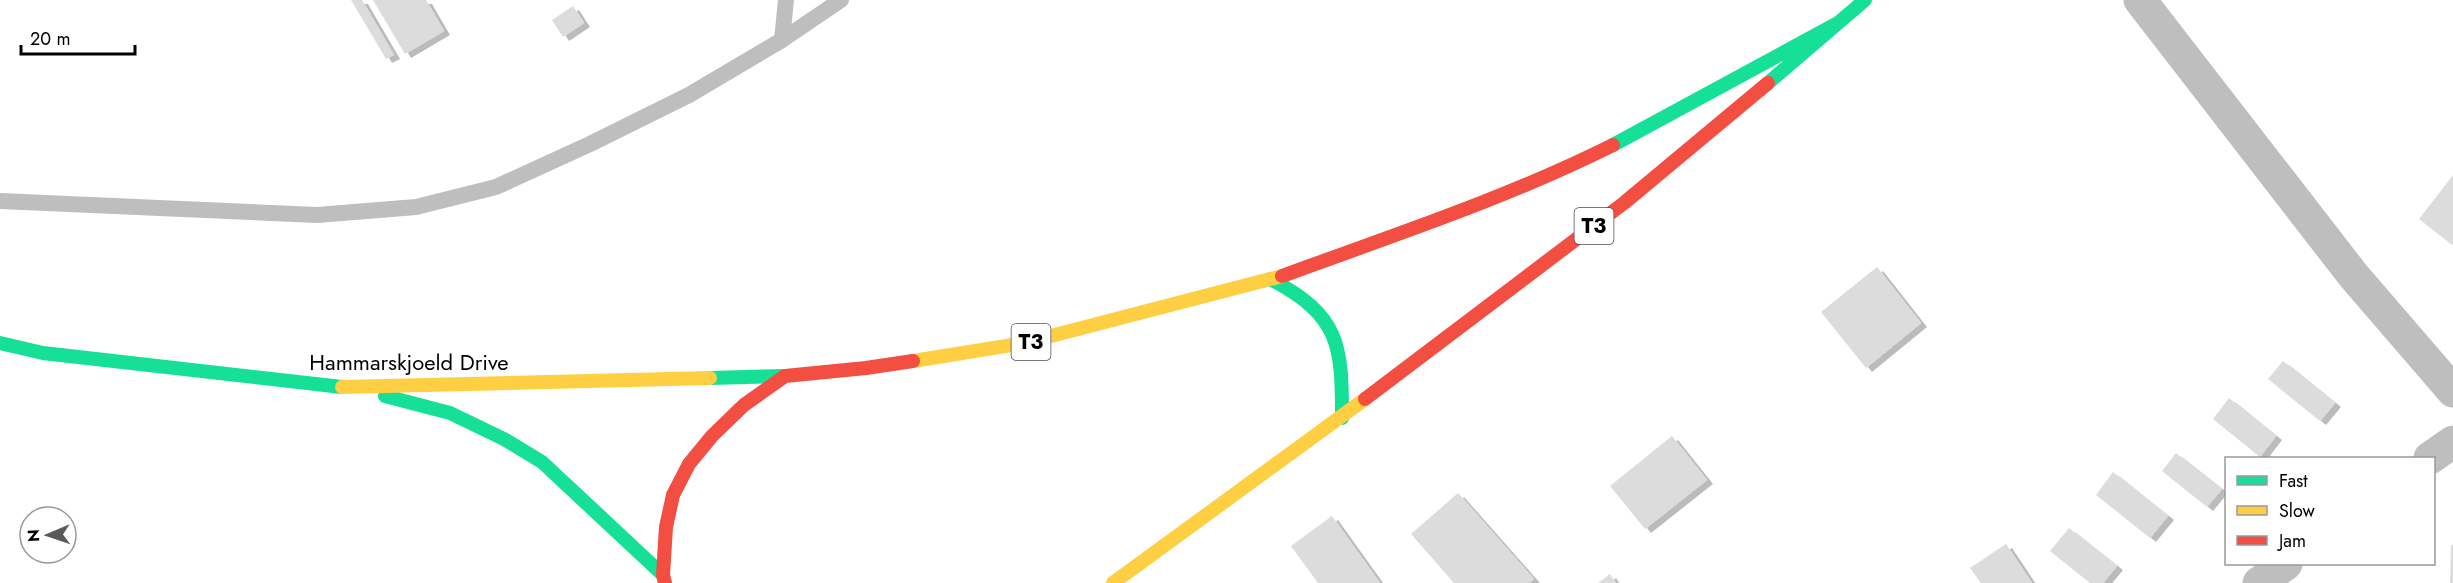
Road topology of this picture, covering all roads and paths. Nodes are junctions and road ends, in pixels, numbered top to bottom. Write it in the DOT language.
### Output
graph roads {
  1 [pos="786,0"];
  2 [pos="841,0"];
  3 [pos="1865,0"];
  4 [pos="2140,0"];
  5 [pos="1838,23"];
  6 [pos="783,40"];
  7 [pos="0,201"];
  8 [pos="1272,280"];
  9 [pos="0,343"];
  10 [pos="785,376"];
  11 [pos="330,387"];
  12 [pos="2453,392"];
  13 [pos="1342,418"];
  14 [pos="2453,442"];
  15 [pos="2433,457"];
  16 [pos="2285,565"];
  17 [pos="664,579"];
  18 [pos="1113,583"];
  19 [pos="2259,583"];
  1 -- 6 [label="lane"];
  2 -- 6 [label="lane"];
  3 -- 5 [label="main road, T3"];
  4 -- 12 [label="street"];
  5 -- 8 [label="main road, T3"];
  5 -- 13 [label="main road, T3"];
  6 -- 7 [label="lane"];
  8 -- 10 [label="main road, T3"];
  8 -- 13 [label="main road"];
  9 -- 11 [label="main road, Hammarskjoeld Drive"];
  10 -- 11 [label="main road, Hammarskjoeld Drive"];
  10 -- 17 [label="main road, T3"];
  11 -- 17 [label="main road"];
  13 -- 18 [label="main road, T3"];
  14 -- 15 [label="street"];
  16 -- 19 [label="street"];
}
